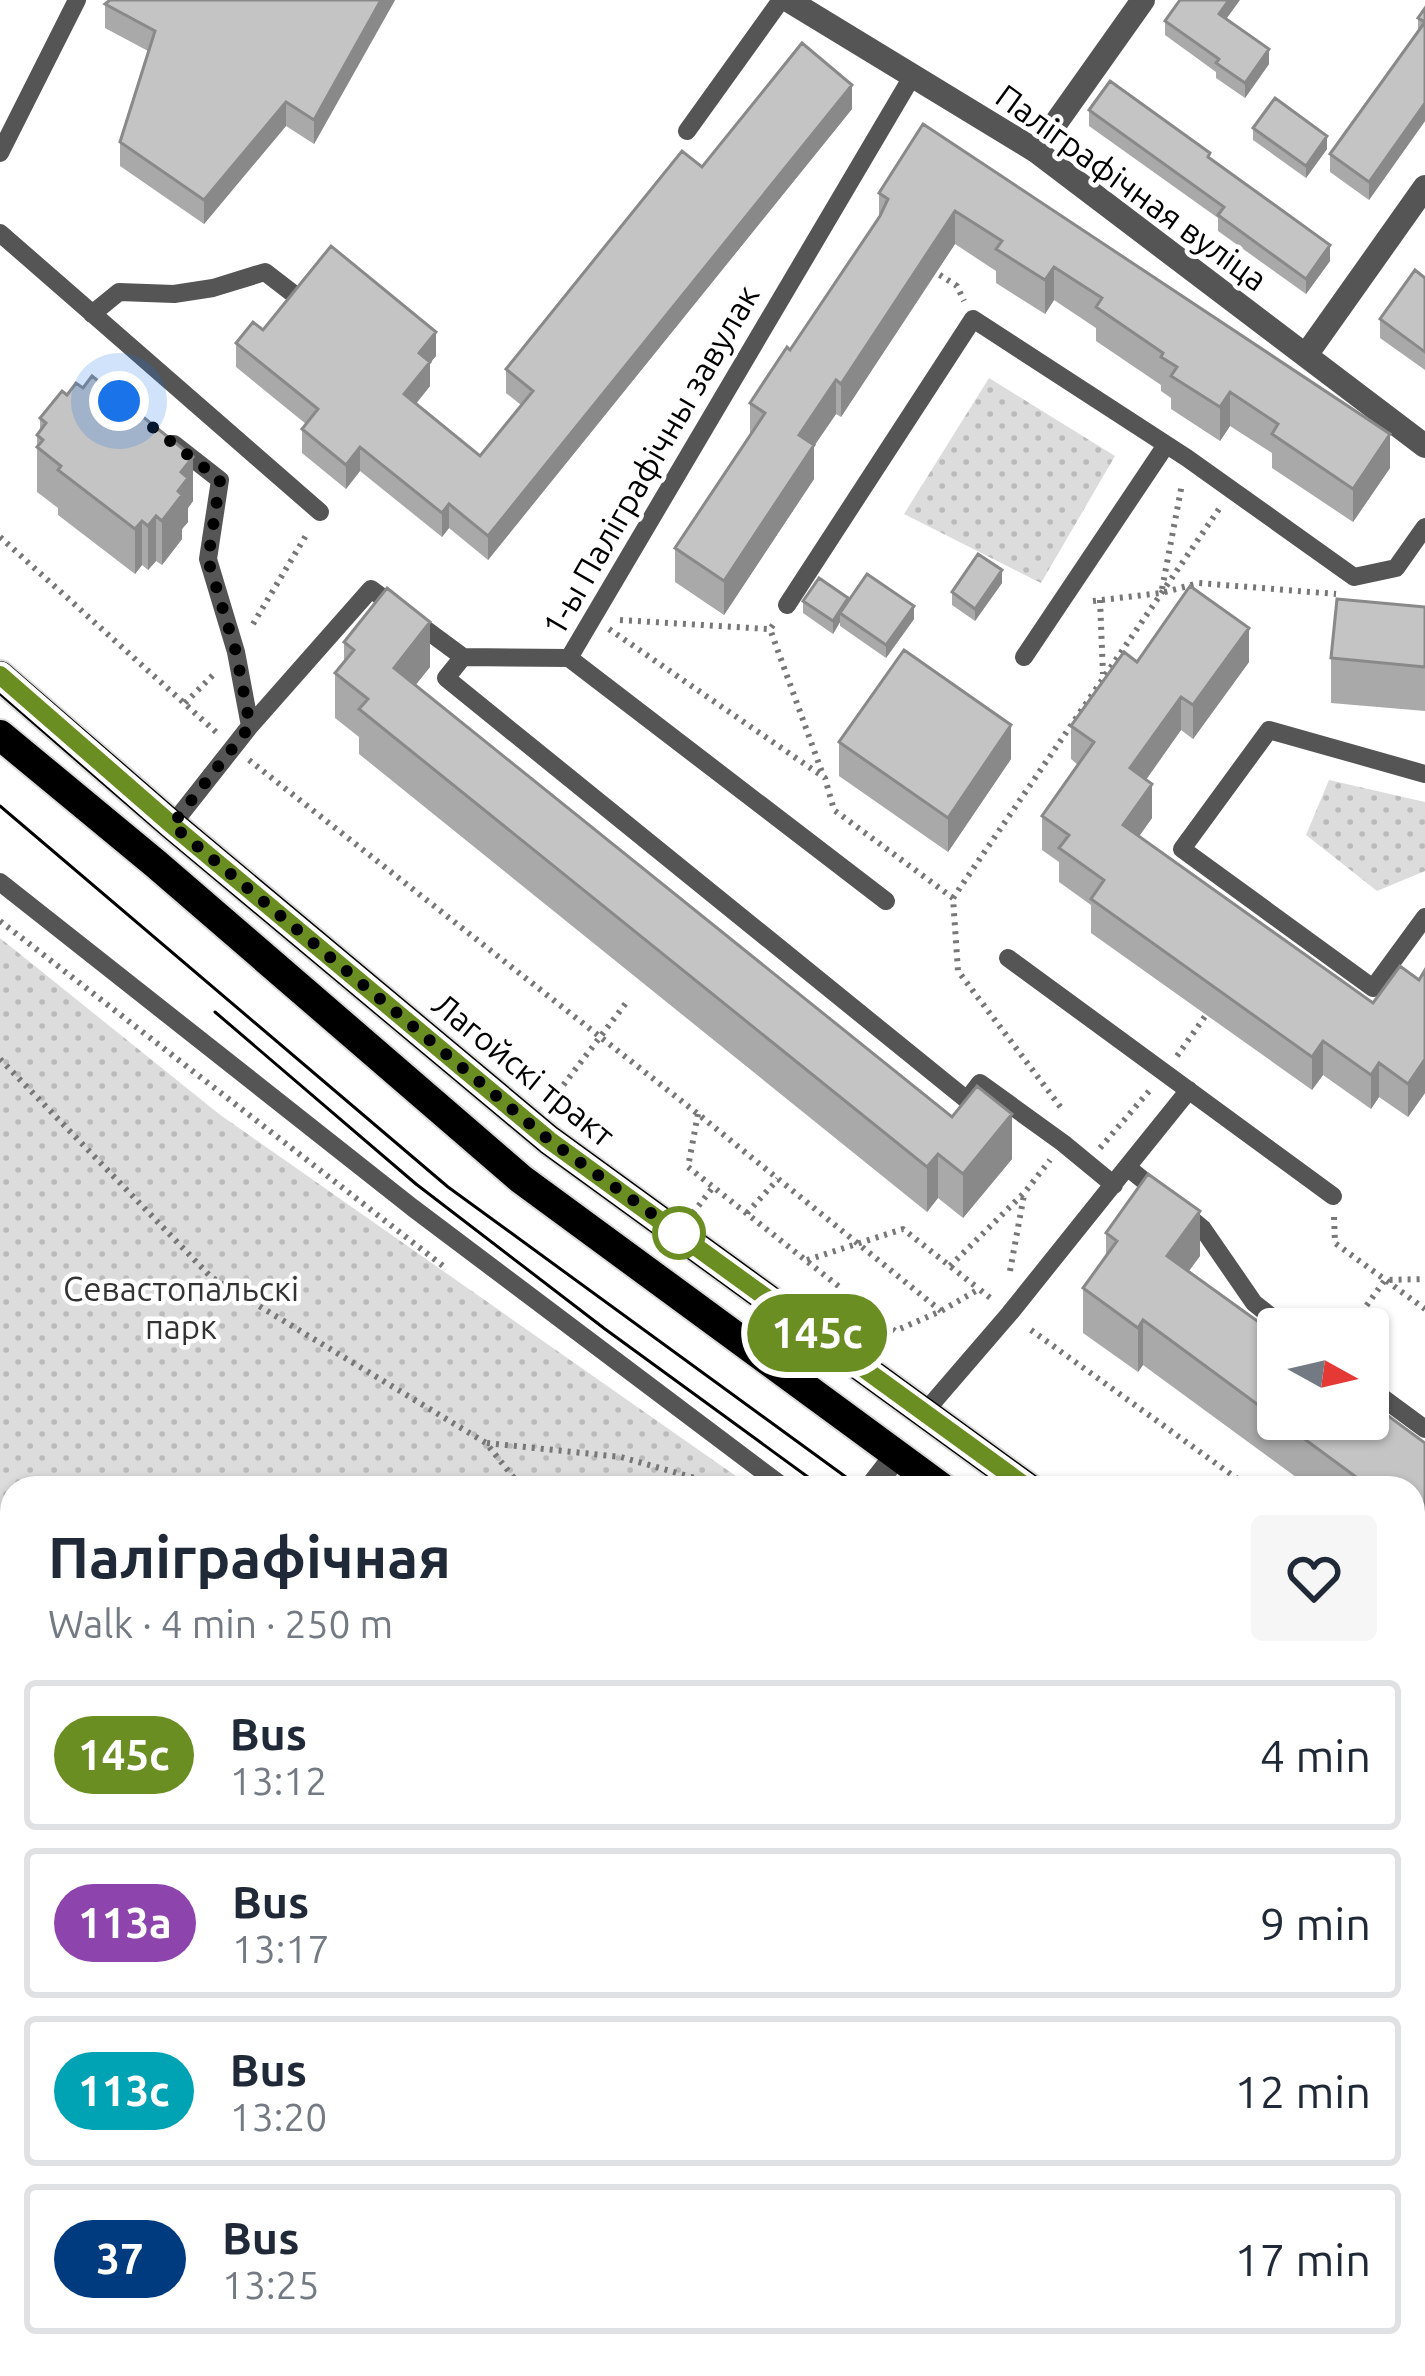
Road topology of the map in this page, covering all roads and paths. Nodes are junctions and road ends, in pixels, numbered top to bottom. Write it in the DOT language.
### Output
graph roads {
  1 [pos="77,0"];
  2 [pos="784,0"];
  3 [pos="1143,0"];
  4 [pos="913,75"];
  5 [pos="687,130"];
  6 [pos="1036,151"];
  7 [pos="0,153"];
  8 [pos="1425,187"];
  9 [pos="0,233"];
  10 [pos="921,264"];
  11 [pos="291,292"];
  12 [pos="92,314"];
  13 [pos="973,319"];
  14 [pos="1306,355"];
  15 [pos="153,428"];
  16 [pos="1166,445"];
  17 [pos="1425,446"];
  18 [pos="1187,458"];
  19 [pos="1232,490"];
  20 [pos="320,512"];
  21 [pos="1425,527"];
  22 [pos="0,537"];
  23 [pos="1354,577"];
  24 [pos="1162,593"];
  25 [pos="1100,600"];
  26 [pos="787,605"];
  27 [pos="1059,605"];
  28 [pos="592,618"];
  29 [pos="770,629"];
  30 [pos="236,652"];
  31 [pos="463,656"];
  32 [pos="1024,657"];
  33 [pos="568,658"];
  34 [pos="0,676"];
  35 [pos="1103,678"];
  36 [pos="185,703"];
  37 [pos="250,726"];
  38 [pos="0,735"];
  39 [pos="233,748"];
  40 [pos="1425,773"];
  41 [pos="824,778"];
  42 [pos="172,825"];
  43 [pos="0,881"];
  44 [pos="953,898"];
  45 [pos="886,901"];
  46 [pos="1425,917"];
  47 [pos="1008,958"];
  48 [pos="626,1003"];
  49 [pos="600,1037"];
  50 [pos="0,1059"];
  51 [pos="1190,1090"];
  52 [pos="558,1092"];
  53 [pos="698,1114"];
  54 [pos="1127,1167"];
  55 [pos="778,1179"];
  56 [pos="1114,1185"];
  57 [pos="1025,1192"];
  58 [pos="1333,1196"];
  59 [pos="747,1214"];
  60 [pos="857,1243"];
  61 [pos="807,1260"];
  62 [pos="1425,1279"];
  63 [pos="1385,1280"];
  64 [pos="980,1289"];
  65 [pos="1006,1289"];
  66 [pos="1003,1308"];
  67 [pos="1260,1308"];
  68 [pos="1365,1308"];
  69 [pos="1425,1310"];
  70 [pos="941,1311"];
  71 [pos="1031,1330"];
  72 [pos="1389,1403"];
  73 [pos="923,1414"];
  74 [pos="1425,1429"];
  75 [pos="486,1443"];
  76 [pos="896,1456"];
  77 [pos="512,1476"];
  78 [pos="688,1476"];
  79 [pos="769,1476"];
  80 [pos="880,1476"];
  81 [pos="924,1476"];
  82 [pos="1011,1476"];
  83 [pos="1233,1476"];
  1 -- 7 [label="lane"];
  2 -- 4 [label="street, Паліграфічная вуліца"];
  2 -- 5 [label="lane"];
  3 -- 6 [label="street"];
  4 -- 6 [label="street, Паліграфічная вуліца"];
  4 -- 28 [label="lane, 1-ы Паліграфічны завулак"];
  6 -- 14 [label="street, Паліграфічная вуліца"];
  8 -- 14 [label="street"];
  9 -- 12 [label="lane"];
  10 -- 13 [label="path"];
  11 -- 12 [label="lane"];
  12 -- 20 [label="lane"];
  13 -- 16 [label="lane"];
  13 -- 26 [label="lane"];
  14 -- 17 [label="street, Паліграфічная вуліца"];
  15 -- 30 [label="lane"];
  16 -- 18 [label="lane"];
  16 -- 27 [label="lane"];
  18 -- 19 [label="lane"];
  18 -- 24 [label="path"];
  19 -- 23 [label="lane"];
  19 -- 24 [label="path"];
  20 -- 30 [label="path"];
  21 -- 23 [label="lane"];
  22 -- 36 [label="path"];
  23 -- 24 [label="path"];
  24 -- 25 [label="path"];
  24 -- 35 [label="path"];
  25 -- 27 [label="path"];
  25 -- 35 [label="path"];
  26 -- 29 [label="path"];
  27 -- 32 [label="lane"];
  28 -- 29 [label="path"];
  28 -- 33 [label="lane, 1-ы Паліграфічны завулак"];
  29 -- 41 [label="path"];
  30 -- 36 [label="path"];
  30 -- 37 [label="lane"];
  31 -- 33 [label="lane"];
  31 -- 37 [label="lane"];
  31 -- 56 [label="lane"];
  33 -- 45 [label="lane, 1-ы Паліграфічны завулак"];
  34 -- 42 [label="main road, Лагойскі тракт"];
  35 -- 44 [label="path"];
  36 -- 39 [label="path"];
  37 -- 39 [label="lane"];
  38 -- 76 [label="main road"];
  39 -- 42 [label="lane"];
  39 -- 49 [label="path"];
  40 -- 46 [label="lane"];
  42 -- 73 [label="main road, Лагойскі тракт"];
  43 -- 79 [label="lane"];
  47 -- 51 [label="lane"];
  48 -- 49 [label="path"];
  49 -- 52 [label="path"];
  49 -- 53 [label="path"];
  50 -- 75 [label="path"];
  51 -- 54 [label="lane"];
  51 -- 58 [label="lane"];
  53 -- 55 [label="path"];
  53 -- 59 [label="path"];
  54 -- 56 [label="lane"];
  54 -- 67 [label="lane"];
  55 -- 59 [label="path"];
  55 -- 60 [label="path"];
  56 -- 73 [label="lane"];
  57 -- 65 [label="path"];
  58 -- 63 [label="path"];
  59 -- 61 [label="path"];
  60 -- 61 [label="path"];
  60 -- 64 [label="path"];
  60 -- 70 [label="path"];
  61 -- 70 [label="path"];
  62 -- 63 [label="path"];
  63 -- 68 [label="path"];
  63 -- 69 [label="path"];
  64 -- 66 [label="path"];
  64 -- 70 [label="path"];
  71 -- 83 [label="path"];
  72 -- 74 [label="lane"];
  73 -- 76 [label="main road"];
  73 -- 82 [label="main road, Лагойскі тракт"];
  75 -- 77 [label="path"];
  75 -- 78 [label="path"];
  76 -- 80 [label="street"];
  76 -- 81 [label="main road"];
}
